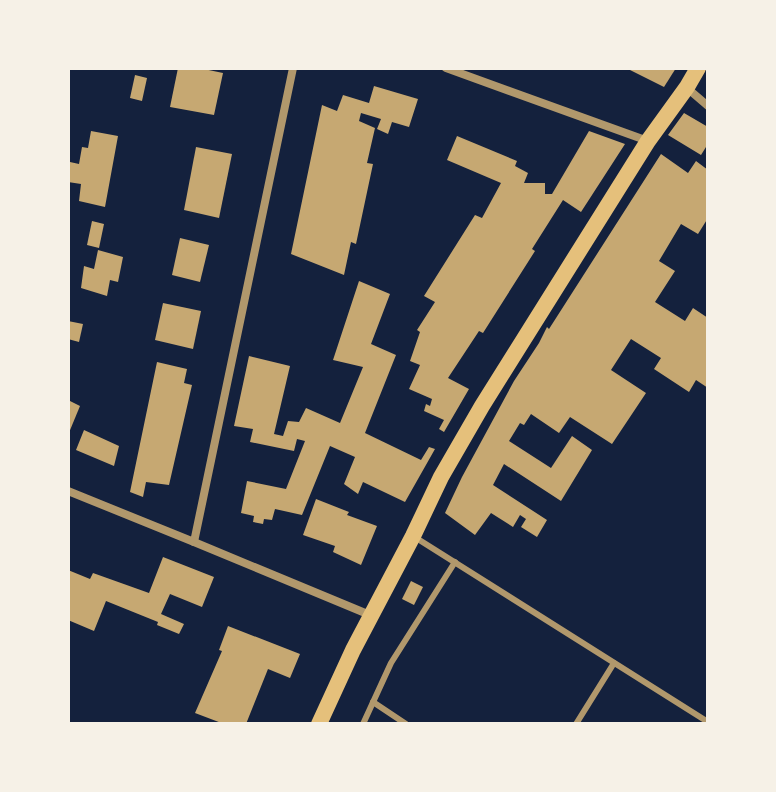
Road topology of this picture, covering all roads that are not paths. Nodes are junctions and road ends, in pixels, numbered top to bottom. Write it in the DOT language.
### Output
graph roads {
  1 [pos="293,68"];
  2 [pos="446,68"];
  3 [pos="698,68"];
  4 [pos="687,87"];
  5 [pos="708,106"];
  6 [pos="648,141"];
  7 [pos="68,491"];
  8 [pos="413,536"];
  9 [pos="194,542"];
  10 [pos="455,562"];
  11 [pos="371,615"];
  12 [pos="614,663"];
  13 [pos="373,702"];
  14 [pos="708,722"];
  15 [pos="319,724"];
  16 [pos="363,724"];
  17 [pos="406,724"];
  18 [pos="576,724"];
  1 -- 9 [label="street"];
  2 -- 6 [label="street"];
  3 -- 4 [label="main road"];
  4 -- 5 [label="street"];
  4 -- 6 [label="main road"];
  6 -- 8 [label="main road"];
  7 -- 9 [label="street"];
  8 -- 10 [label="lane"];
  8 -- 11 [label="main road"];
  9 -- 11 [label="street"];
  10 -- 12 [label="lane"];
  10 -- 13 [label="lane"];
  11 -- 15 [label="main road"];
  12 -- 14 [label="lane"];
  12 -- 18 [label="lane"];
  13 -- 16 [label="lane"];
  13 -- 17 [label="lane"];
}
